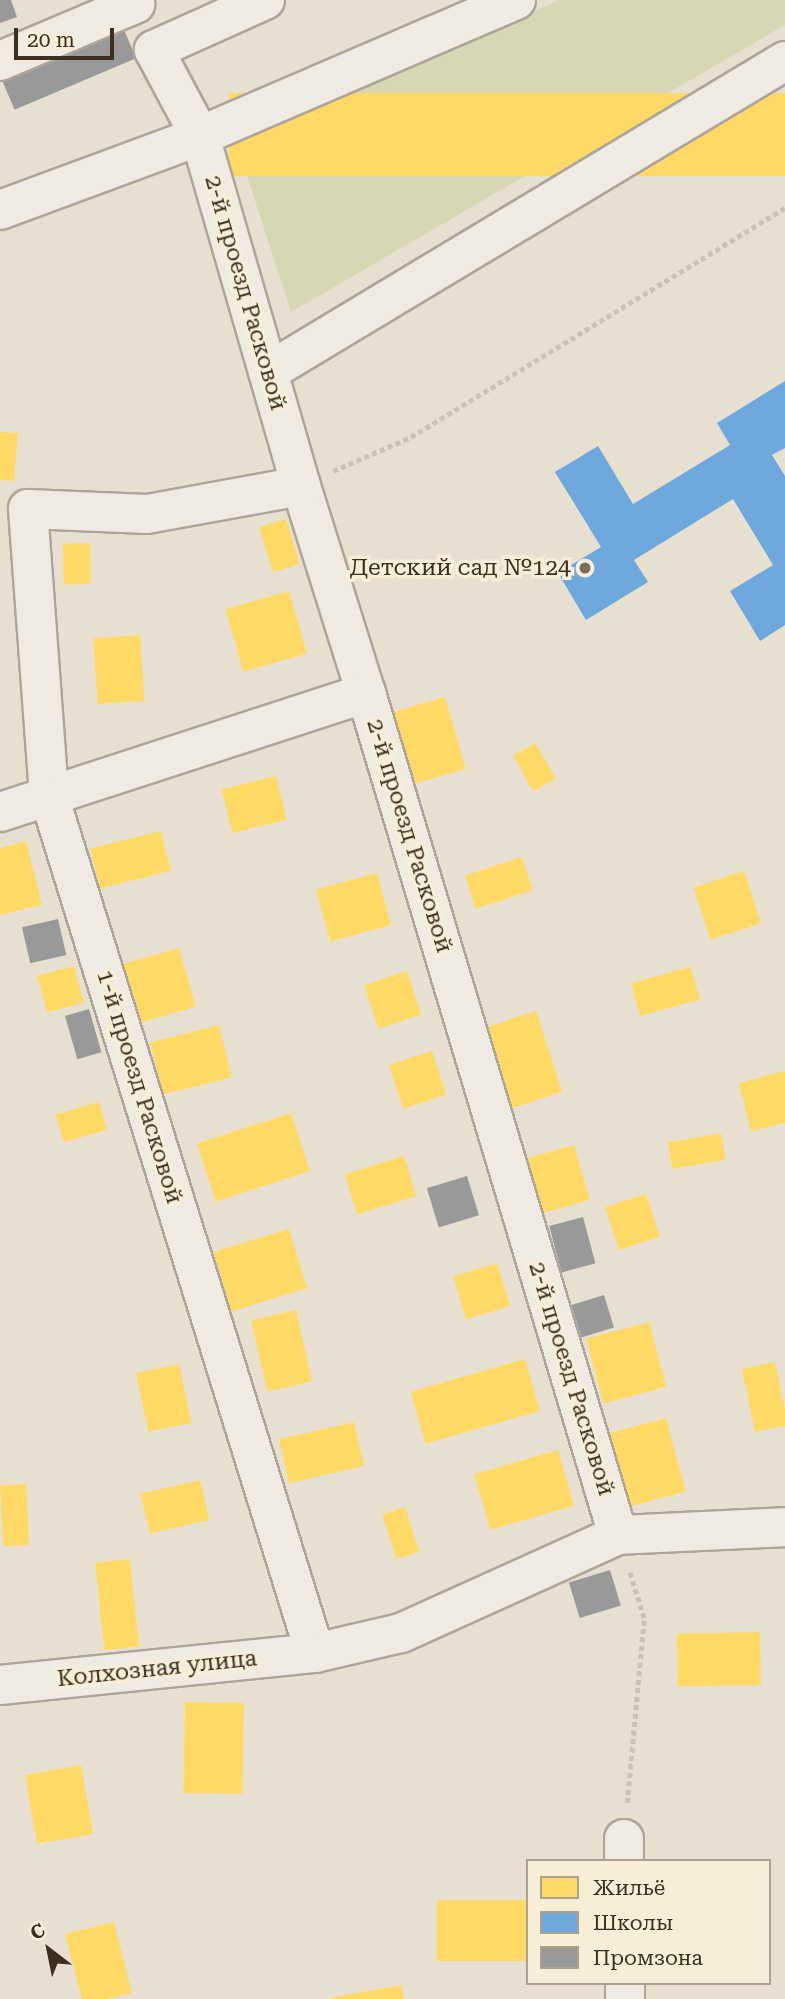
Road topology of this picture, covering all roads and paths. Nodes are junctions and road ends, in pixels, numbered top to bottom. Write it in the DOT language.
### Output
graph roads {
  1 [pos="265,0"];
  2 [pos="516,0"];
  3 [pos="135,2"];
  4 [pos="154,50"];
  5 [pos="0,61"];
  6 [pos="785,61"];
  7 [pos="200,136"];
  8 [pos="785,208"];
  9 [pos="0,210"];
  10 [pos="268,372"];
  11 [pos="301,486"];
  12 [pos="366,693"];
  13 [pos="49,796"];
  14 [pos="0,812"];
  15 [pos="785,1527"];
  16 [pos="618,1535"];
  17 [pos="315,1653"];
  18 [pos="0,1685"];
  19 [pos="624,1850"];
  1 -- 4 [label="street"];
  2 -- 7 [label="street"];
  3 -- 4 [label="street, 2-й проезд Расковой"];
  3 -- 5 [label="street"];
  4 -- 7 [label="street, 2-й проезд Расковой"];
  6 -- 10 [label="street"];
  7 -- 9 [label="street"];
  7 -- 10 [label="street, 2-й проезд Расковой"];
  8 -- 11 [label="path"];
  10 -- 11 [label="street, 2-й проезд Расковой"];
  11 -- 12 [label="street, 2-й проезд Расковой"];
  11 -- 13 [label="street, 1-й проезд Расковой"];
  12 -- 13 [label="street"];
  12 -- 16 [label="street, 2-й проезд Расковой"];
  13 -- 14 [label="street"];
  13 -- 17 [label="street, 1-й проезд Расковой"];
  15 -- 16 [label="street"];
  16 -- 17 [label="street, Колхозная улица"];
  16 -- 19 [label="path"];
  17 -- 18 [label="street, Колхозная улица"];
}
